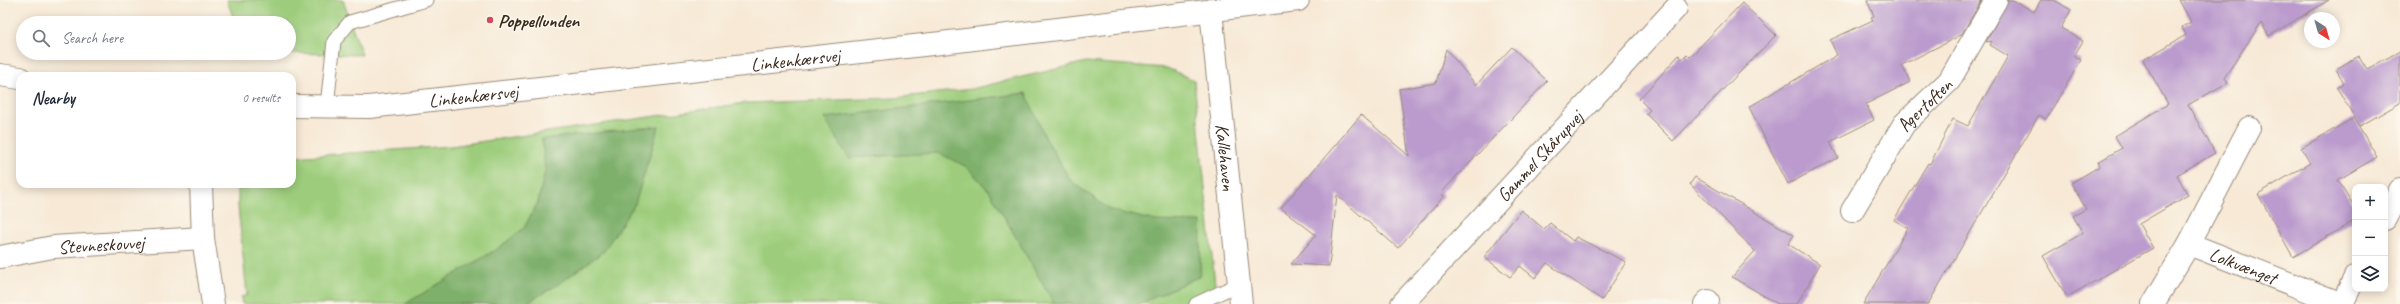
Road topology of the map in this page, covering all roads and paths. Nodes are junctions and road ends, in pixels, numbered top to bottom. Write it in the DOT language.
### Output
graph roads {
  1 [pos="426,0"];
  2 [pos="1298,0"];
  3 [pos="1996,0"];
  4 [pos="1676,8"];
  5 [pos="1211,10"];
  6 [pos="0,75"];
  7 [pos="16,77"];
  8 [pos="296,106"];
  9 [pos="327,106"];
  10 [pos="2249,128"];
  11 [pos="201,188"];
  12 [pos="2400,190"];
  13 [pos="1852,211"];
  14 [pos="2388,213"];
  15 [pos="203,238"];
  16 [pos="2189,244"];
  17 [pos="0,257"];
  18 [pos="2352,284"];
  19 [pos="1240,294"];
  20 [pos="213,304"];
  21 [pos="1196,304"];
  22 [pos="1402,304"];
  23 [pos="2153,304"];
  24 [pos="2342,304"];
  1 -- 9 [label="lane"];
  2 -- 5 [label="street, Linkenkærsvej"];
  3 -- 13 [label="street, Agertoften"];
  4 -- 22 [label="street, Gammel Skårupvej"];
  5 -- 9 [label="street, Linkenkærsvej"];
  5 -- 19 [label="street, Kallehaven"];
  6 -- 7 [label="street"];
  8 -- 9 [label="street, Linkenkærsvej"];
  10 -- 16 [label="street, Lolkvænget"];
  11 -- 15 [label="street"];
  12 -- 14 [label="street"];
  15 -- 17 [label="street, Stevneskovvej"];
  15 -- 20 [label="street"];
  16 -- 23 [label="street, Lolkvænget"];
  16 -- 24 [label="street, Lolkvænget"];
  18 -- 24 [label="street, Lolkvænget"];
  19 -- 21 [label="lane"];
}
